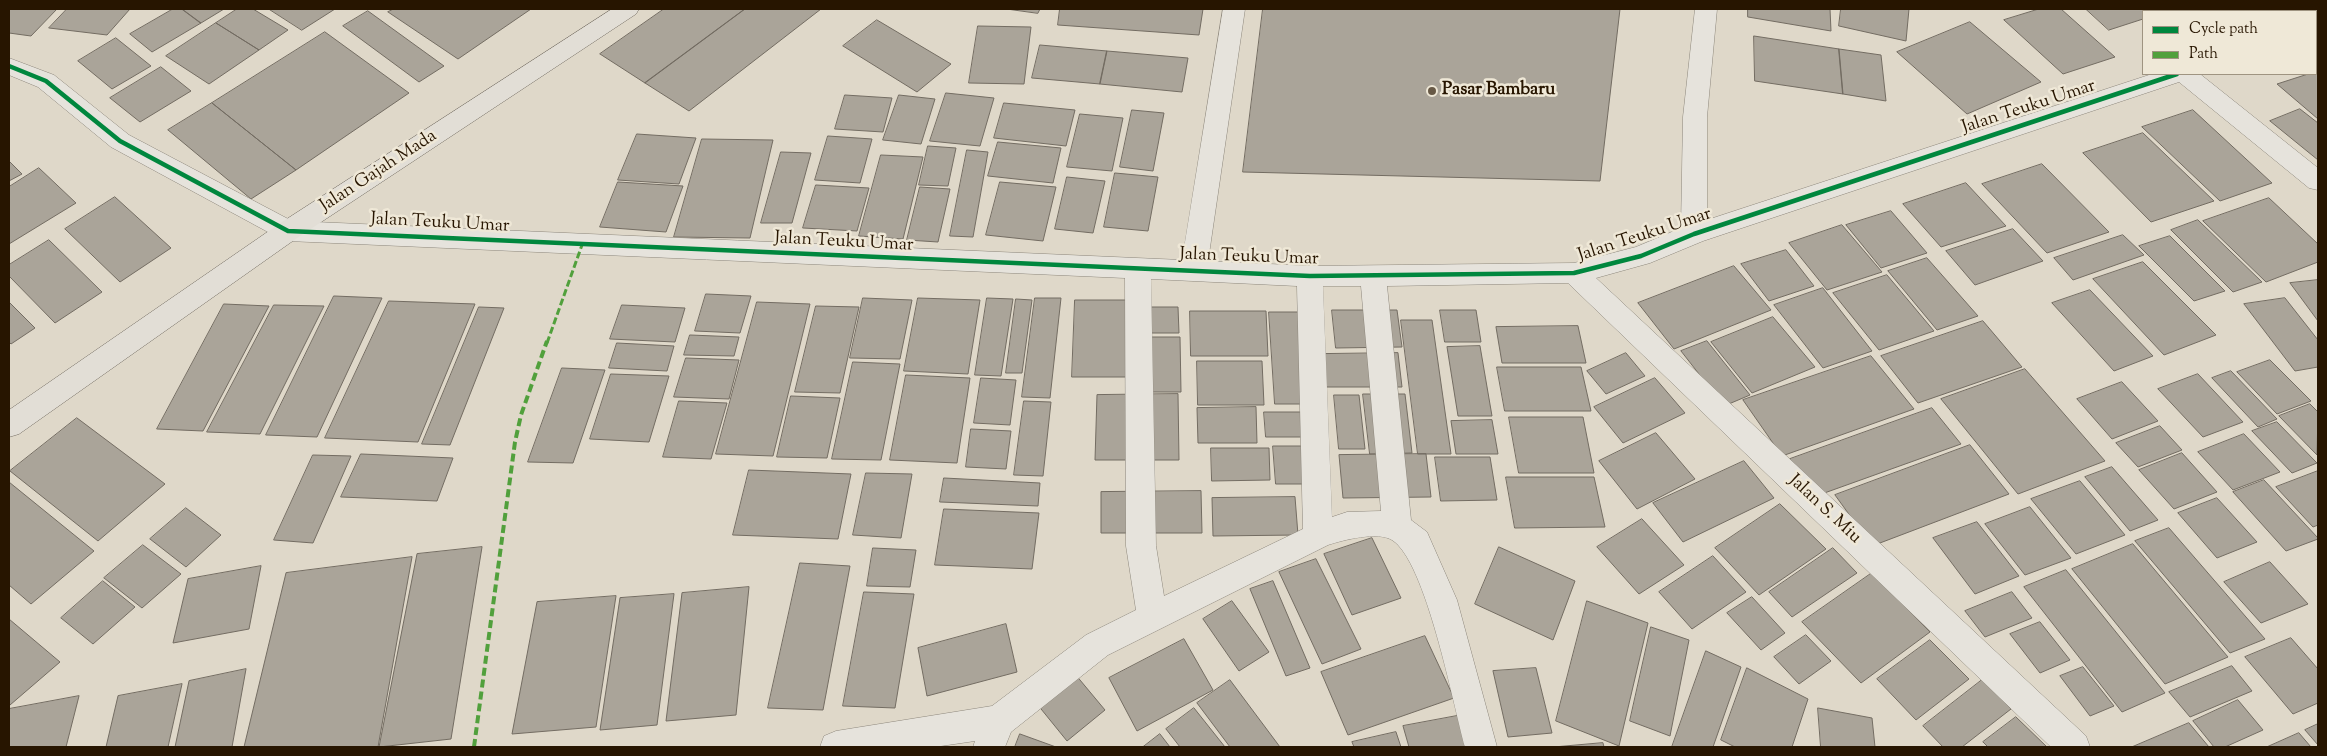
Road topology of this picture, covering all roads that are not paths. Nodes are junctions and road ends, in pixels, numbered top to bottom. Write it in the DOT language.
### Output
graph roads {
  1 [pos="628,9"];
  2 [pos="1234,9"];
  3 [pos="1706,9"];
  4 [pos="9,66"];
  5 [pos="2174,75"];
  6 [pos="2186,75"];
  7 [pos="2318,182"];
  8 [pos="288,231"];
  9 [pos="1694,234"];
  10 [pos="1138,268"];
  11 [pos="1194,269"];
  12 [pos="1574,273"];
  13 [pos="1373,275"];
  14 [pos="1310,276"];
  15 [pos="9,425"];
  16 [pos="1397,526"];
  17 [pos="1318,536"];
  18 [pos="1153,616"];
  19 [pos="994,734"];
  20 [pos="836,747"];
  21 [pos="1481,747"];
  22 [pos="2074,747"];
  1 -- 8 [label="highway, Jalan Gajah Mada"];
  2 -- 11 [label="street"];
  3 -- 9 [label="street"];
  4 -- 8 [label="street"];
  5 -- 9 [label="street, Jalan Teuku Umar"];
  6 -- 7 [label="street"];
  8 -- 10 [label="street, Jalan Teuku Umar"];
  8 -- 15 [label="highway, Jalan Gajah Mada"];
  9 -- 12 [label="street, Jalan Teuku Umar"];
  10 -- 11 [label="street, Jalan Teuku Umar"];
  10 -- 18 [label="street"];
  11 -- 14 [label="street, Jalan Teuku Umar"];
  12 -- 13 [label="street, Jalan Teuku Umar"];
  12 -- 22 [label="street, Jalan S. Miu"];
  13 -- 14 [label="street, Jalan Teuku Umar"];
  13 -- 16 [label="street"];
  14 -- 17 [label="street"];
  16 -- 17 [label="street"];
  16 -- 21 [label="street"];
  17 -- 18 [label="street"];
  18 -- 19 [label="street"];
  19 -- 20 [label="street"];
}
